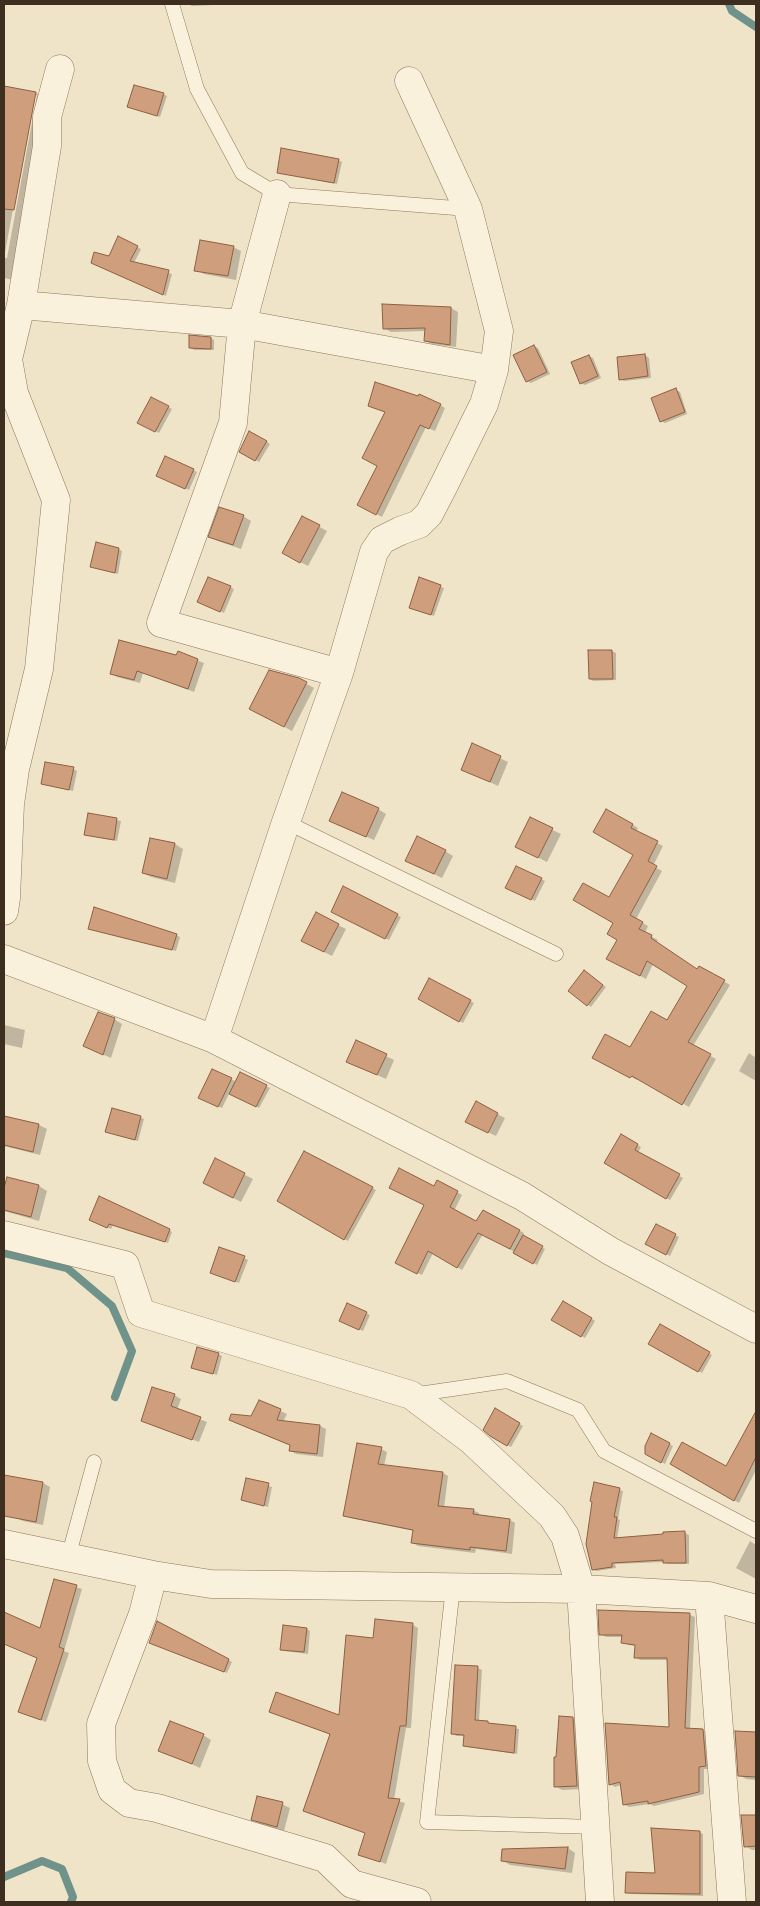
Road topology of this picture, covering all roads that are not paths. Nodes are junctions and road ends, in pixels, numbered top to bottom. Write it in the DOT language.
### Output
graph roads {
  1 [pos="172,4"];
  2 [pos="60,69"];
  3 [pos="409,81"];
  4 [pos="277,194"];
  5 [pos="468,209"];
  6 [pos="21,305"];
  7 [pos="242,324"];
  8 [pos="494,370"];
  9 [pos="339,673"];
  10 [pos="286,822"];
  11 [pos="4,911"];
  12 [pos="556,954"];
  13 [pos="4,959"];
  14 [pos="214,1039"];
  15 [pos="4,1235"];
  16 [pos="756,1329"];
  17 [pos="411,1395"];
  18 [pos="94,1462"];
  19 [pos="756,1530"];
  20 [pos="4,1544"];
  21 [pos="68,1558"];
  22 [pos="153,1575"];
  23 [pos="453,1587"];
  24 [pos="581,1589"];
  25 [pos="708,1596"];
  26 [pos="756,1609"];
  27 [pos="596,1827"];
  28 [pos="417,1902"];
  29 [pos="600,1902"];
  30 [pos="732,1902"];
  1 -- 4 [label="lane"];
  2 -- 6 [label="street"];
  3 -- 5 [label="street"];
  4 -- 5 [label="lane"];
  4 -- 7 [label="street"];
  5 -- 8 [label="street"];
  6 -- 7 [label="street"];
  6 -- 11 [label="street"];
  7 -- 8 [label="street"];
  7 -- 9 [label="street"];
  8 -- 9 [label="street"];
  9 -- 10 [label="street"];
  10 -- 12 [label="lane"];
  10 -- 14 [label="street"];
  13 -- 14 [label="street"];
  14 -- 16 [label="street"];
  15 -- 17 [label="street"];
  17 -- 19 [label="lane"];
  17 -- 24 [label="street"];
  18 -- 21 [label="lane"];
  20 -- 21 [label="street"];
  21 -- 22 [label="street"];
  22 -- 23 [label="street"];
  22 -- 28 [label="street"];
  23 -- 24 [label="street"];
  23 -- 27 [label="lane"];
  24 -- 25 [label="street"];
  24 -- 27 [label="street"];
  25 -- 26 [label="street"];
  25 -- 30 [label="street"];
  27 -- 29 [label="street"];
}
